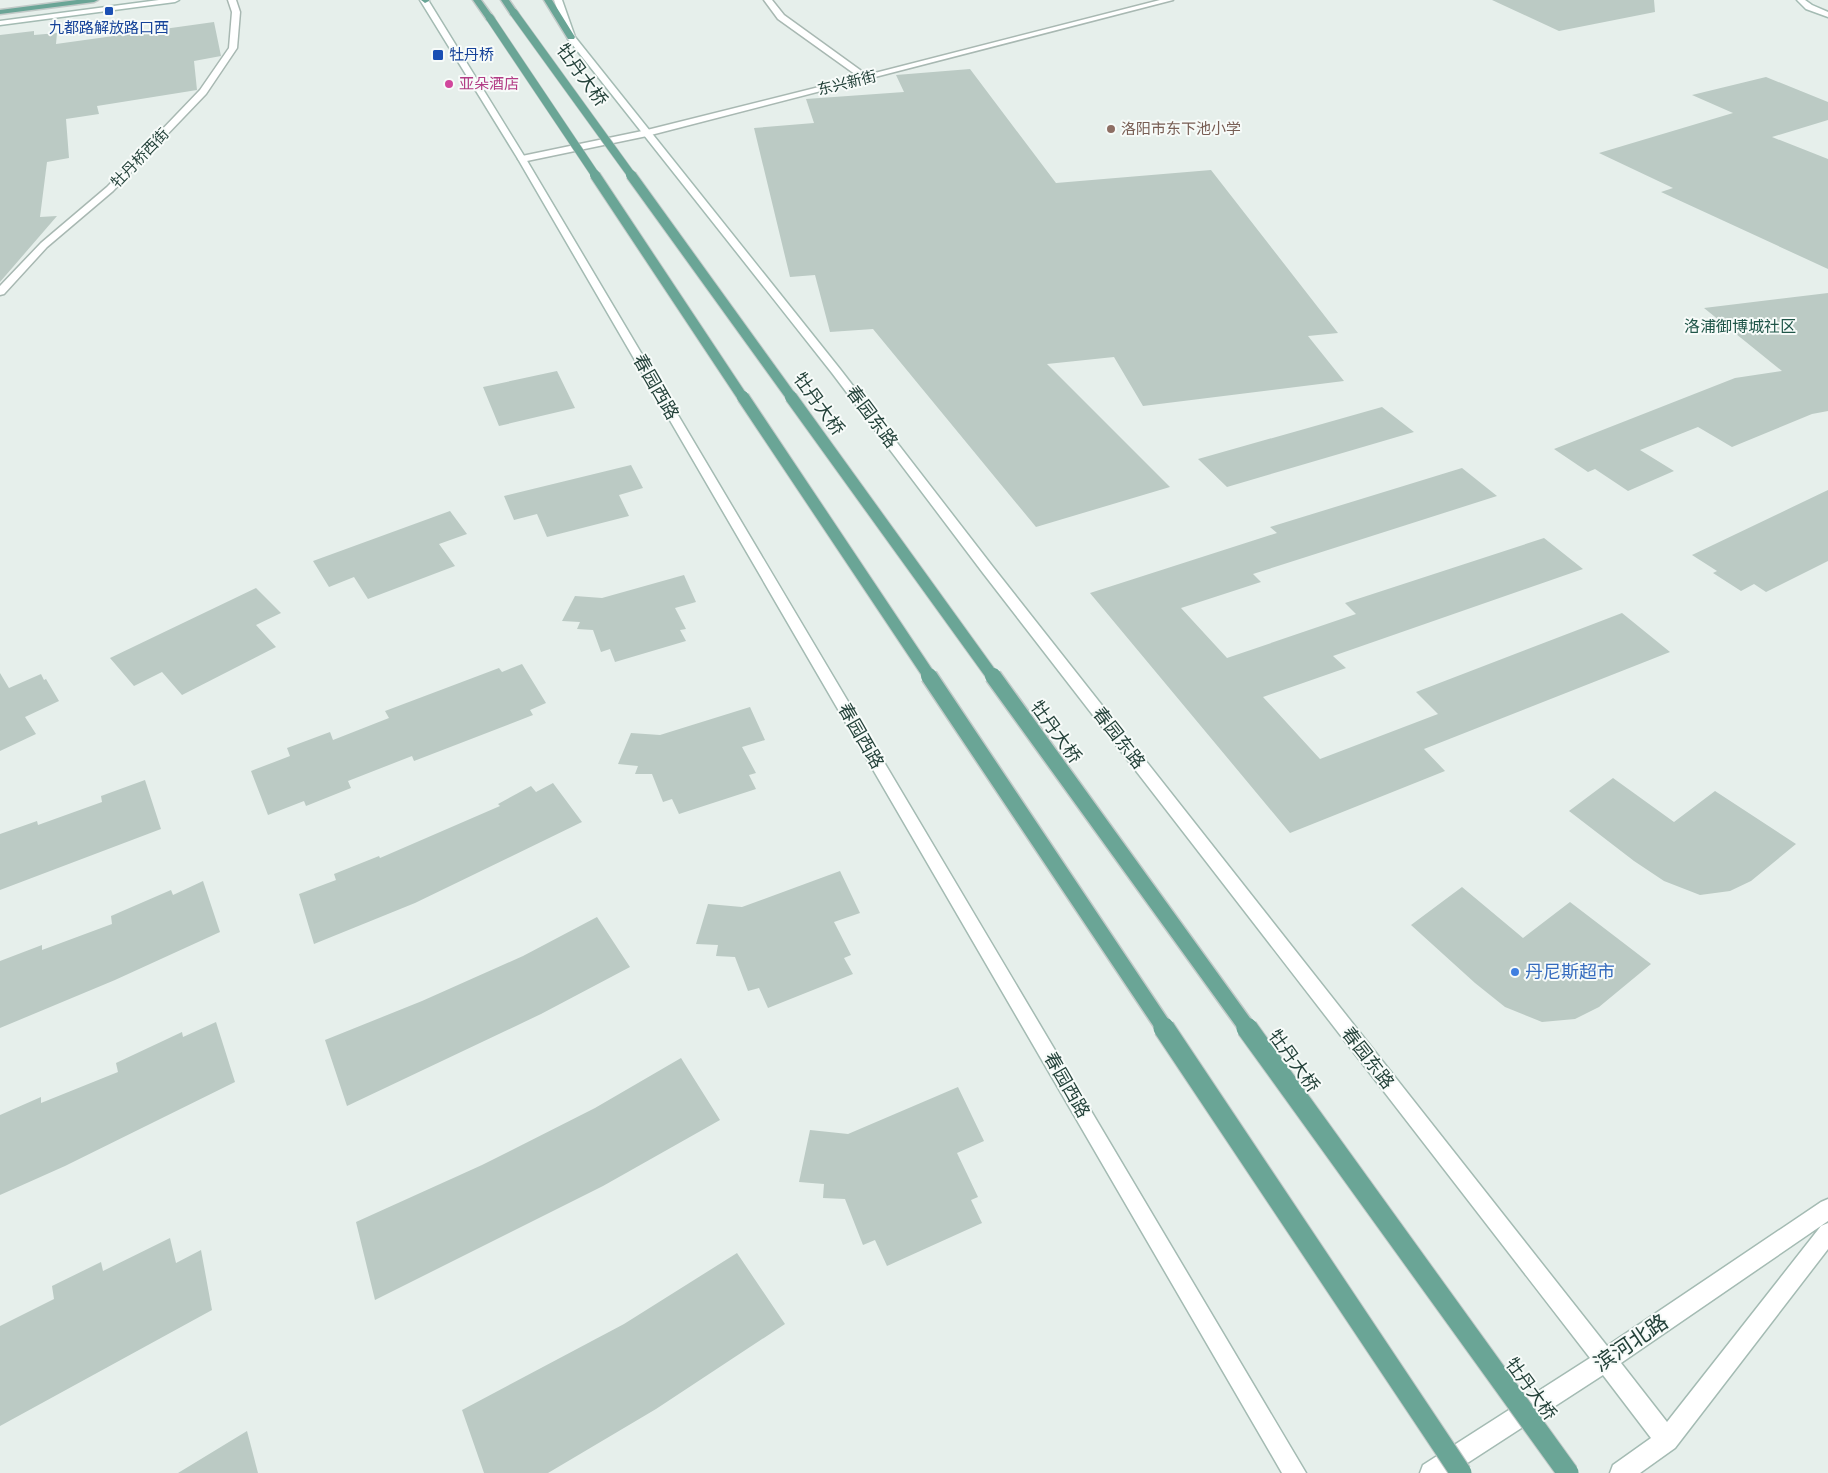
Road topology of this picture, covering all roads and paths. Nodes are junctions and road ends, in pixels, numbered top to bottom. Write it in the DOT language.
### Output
graph roads {
  1 [pos="94,0"];
  2 [pos="174,0"];
  3 [pos="232,0"];
  4 [pos="425,0"];
  5 [pos="477,0"];
  6 [pos="505,0"];
  7 [pos="548,0"];
  8 [pos="558,0"];
  9 [pos="768,0"];
  10 [pos="1170,0"];
  11 [pos="1801,0"];
  12 [pos="1828,3"];
  13 [pos="1809,7"];
  14 [pos="0,12"];
  15 [pos="1827,13"];
  16 [pos="0,23"];
  17 [pos="571,36"];
  18 [pos="866,78"];
  19 [pos="647,133"];
  20 [pos="522,159"];
  21 [pos="0,292"];
  22 [pos="1828,1209"];
  23 [pos="1828,1233"];
  24 [pos="1605,1362"];
  25 [pos="1667,1440"];
  26 [pos="1294,1473"];
  27 [pos="1430,1473"];
  28 [pos="1461,1473"];
  29 [pos="1568,1473"];
  30 [pos="1621,1473"];
  1 -- 14 [label="main road"];
  2 -- 16 [label="street"];
  3 -- 21 [label="street, 牡丹桥西街"];
  4 -- 20 [label="street, 春园西路"];
  5 -- 28 [label="main road, bridge"];
  6 -- 29 [label="main road, 牡丹大桥, bridge"];
  7 -- 17 [label="main road"];
  8 -- 17 [label="street, 春园东路"];
  9 -- 18 [label="street"];
  10 -- 18 [label="street, 东兴新街"];
  11 -- 13 [label="street"];
  12 -- 13 [label="street"];
  13 -- 15 [label="street"];
  17 -- 19 [label="street, 春园东路"];
  18 -- 19 [label="street, 东兴新街"];
  19 -- 20 [label="street, 东兴新街"];
  19 -- 24 [label="street, 春园东路"];
  20 -- 26 [label="street, 春园西路"];
  22 -- 24 [label="street, 滨河北路"];
  23 -- 25 [label="street"];
  24 -- 25 [label="street, 春园东路"];
  24 -- 27 [label="street, 滨河北路"];
  25 -- 30 [label="street"];
}
